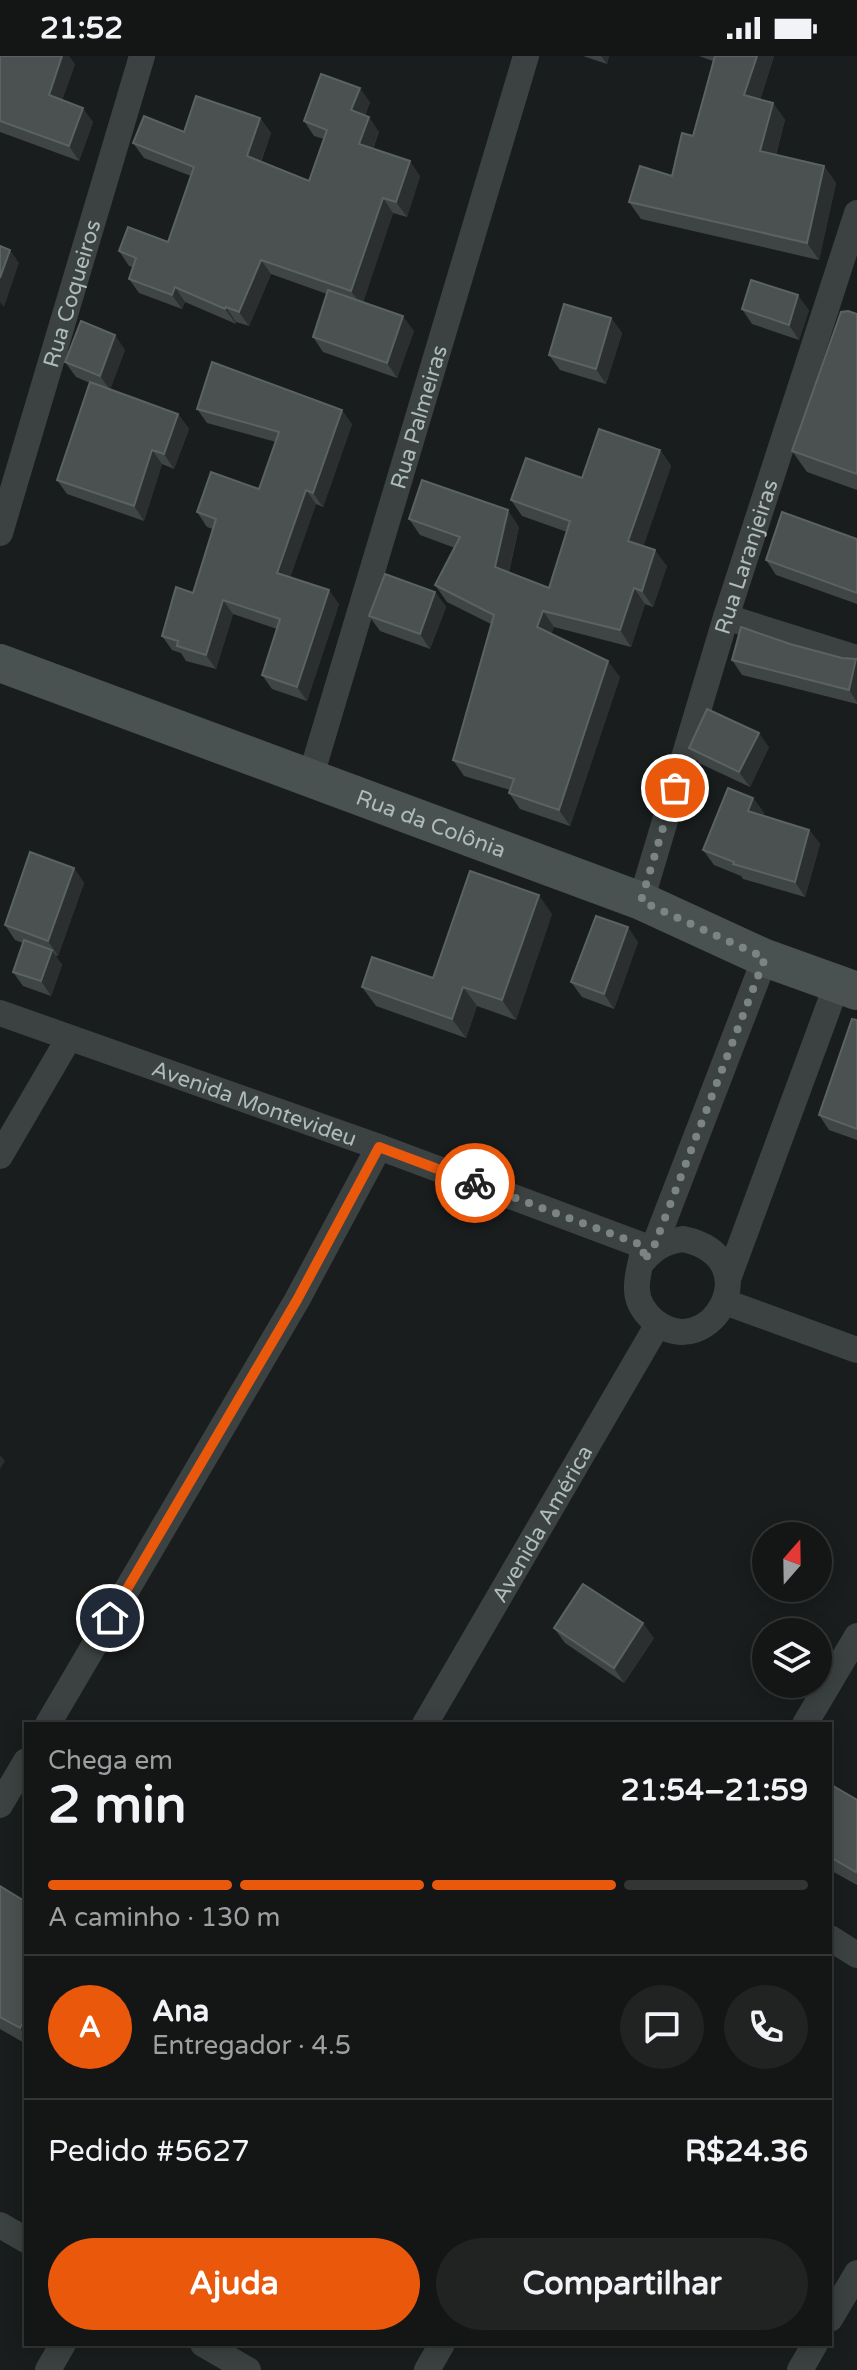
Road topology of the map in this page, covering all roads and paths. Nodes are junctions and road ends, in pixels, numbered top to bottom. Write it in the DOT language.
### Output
graph roads {
  1 [pos="142,56"];
  2 [pos="526,56"];
  3 [pos="857,213"];
  4 [pos="827,307"];
  5 [pos="857,317"];
  6 [pos="0,533"];
  7 [pos="726,617"];
  8 [pos="857,658"];
  9 [pos="0,663"];
  10 [pos="310,779"];
  11 [pos="641,901"];
  12 [pos="765,958"];
  13 [pos="847,988"];
  14 [pos="0,1013"];
  15 [pos="69,1038"];
  16 [pos="379,1147"];
  17 [pos="0,1156"];
  18 [pos="649,1248"];
  19 [pos="727,1291"];
  20 [pos="658,1324"];
  21 [pos="857,1350"];
  22 [pos="857,1636"];
  23 [pos="49,1722"];
  24 [pos="426,1722"];
  25 [pos="806,1722"];
  26 [pos="24,1764"];
  27 [pos="0,1805"];
  28 [pos="832,1939"];
  29 [pos="857,1955"];
  30 [pos="0,2225"];
  31 [pos="24,2239"];
  32 [pos="857,2273"];
  33 [pos="832,2316"];
  34 [pos="62,2346"];
  35 [pos="206,2346"];
  36 [pos="441,2346"];
  37 [pos="814,2346"];
  38 [pos="48,2370"];
  39 [pos="248,2370"];
  40 [pos="427,2370"];
  41 [pos="800,2370"];
  1 -- 6 [label="street, Rua Coqueiros"];
  2 -- 10 [label="street, Rua Palmeiras"];
  3 -- 4 [label="street, Rua Laranjeiras"];
  4 -- 5 [label="street"];
  4 -- 7 [label="street, Rua Laranjeiras"];
  7 -- 8 [label="street"];
  7 -- 11 [label="street, Rua Laranjeiras"];
  9 -- 10 [label="main road, Rua da Colônia"];
  10 -- 11 [label="main road, Rua da Colônia"];
  11 -- 12 [label="main road, Rua da Colônia"];
  12 -- 13 [label="main road, Rua da Colônia"];
  12 -- 18 [label="street"];
  13 -- 19 [label="street"];
  14 -- 15 [label="street, Avenida Montevideu"];
  15 -- 16 [label="street, Avenida Montevideu"];
  15 -- 17 [label="street"];
  16 -- 18 [label="street, Avenida Montevideu"];
  16 -- 23 [label="street"];
  18 -- 19 [label="street"];
  18 -- 20 [label="street"];
  19 -- 20 [label="street"];
  19 -- 21 [label="street"];
  20 -- 24 [label="street, Avenida América"];
  22 -- 25 [label="street"];
  26 -- 27 [label="street"];
  28 -- 29 [label="street"];
  30 -- 31 [label="street"];
  32 -- 33 [label="street"];
  34 -- 38 [label="street"];
  35 -- 39 [label="street"];
  36 -- 40 [label="street"];
  37 -- 41 [label="street"];
}
